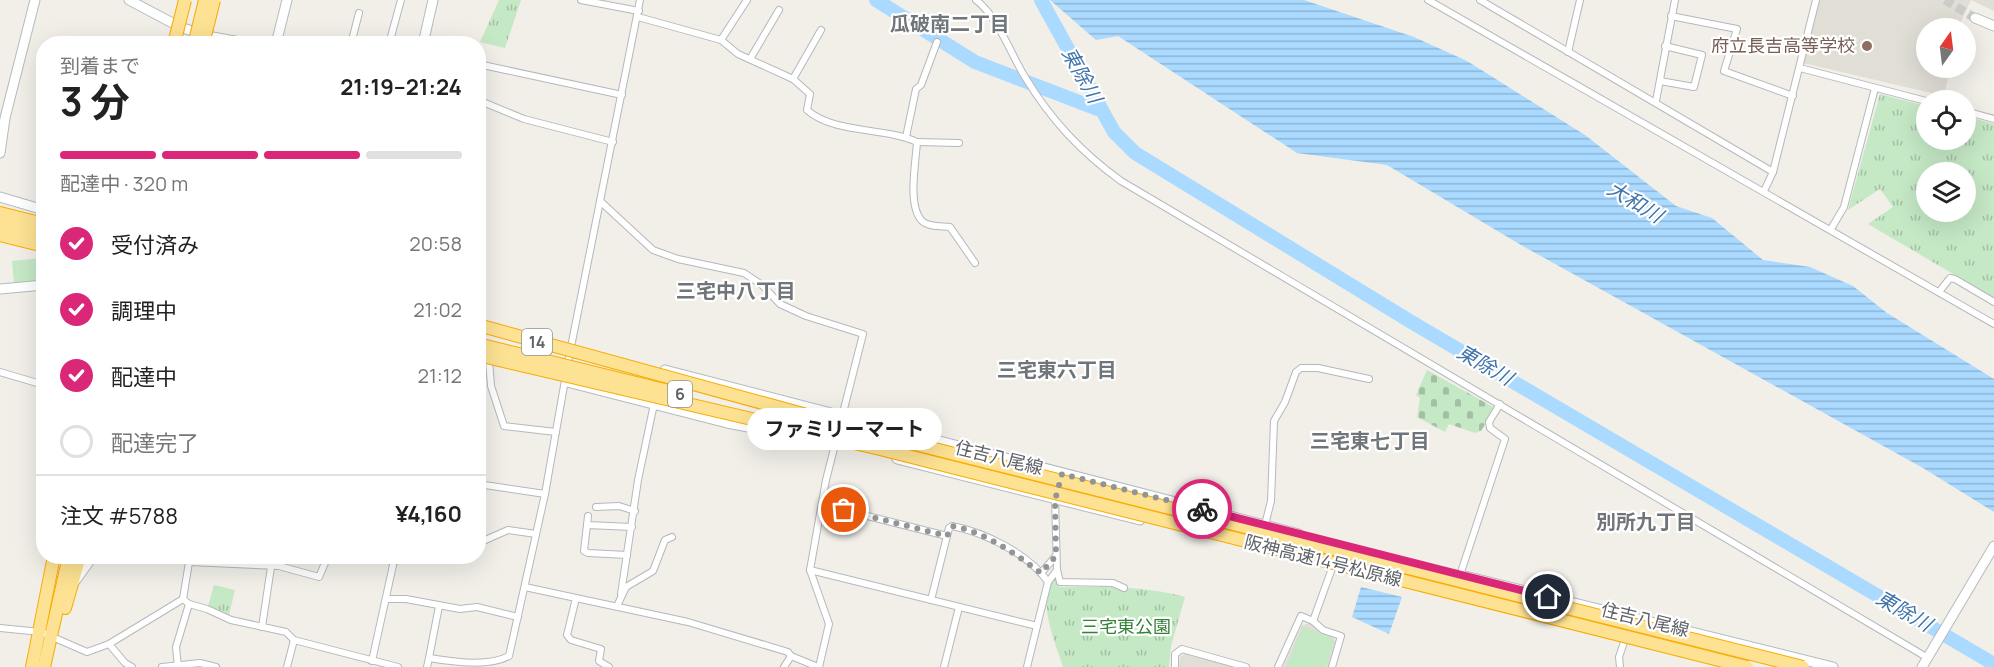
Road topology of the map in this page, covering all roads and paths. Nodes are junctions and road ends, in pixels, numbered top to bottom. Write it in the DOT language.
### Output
graph roads {
  1 [pos="35,0"];
  2 [pos="129,0"];
  3 [pos="186,0"];
  4 [pos="193,0"];
  5 [pos="205,0"];
  6 [pos="215,0"];
  7 [pos="287,0"];
  8 [pos="401,0"];
  9 [pos="433,0"];
  10 [pos="581,0"];
  11 [pos="640,0"];
  12 [pos="747,0"];
  13 [pos="976,0"];
  14 [pos="1428,0"];
  15 [pos="1480,0"];
  16 [pos="1580,0"];
  17 [pos="1675,0"];
  18 [pos="1816,0"];
  19 [pos="779,10"];
  20 [pos="359,13"];
  21 [pos="638,14"];
  22 [pos="1671,16"];
  23 [pos="1976,18"];
  24 [pos="1994,26"];
  25 [pos="180,27"];
  26 [pos="821,30"];
  27 [pos="177,36"];
  28 [pos="177,36"];
  29 [pos="184,36"];
  30 [pos="197,36"];
  31 [pos="197,36"];
  32 [pos="207,36"];
  33 [pos="276,36"];
  34 [pos="353,36"];
  35 [pos="391,36"];
  36 [pos="425,36"];
  37 [pos="721,40"];
  38 [pos="937,42"];
  39 [pos="1665,46"];
  40 [pos="1568,51"];
  41 [pos="750,59"];
  42 [pos="486,66"];
  43 [pos="1800,68"];
  44 [pos="794,79"];
  45 [pos="1660,81"];
  46 [pos="1875,88"];
  47 [pos="622,95"];
  48 [pos="1793,96"];
  49 [pos="1916,98"];
  50 [pos="1656,101"];
  51 [pos="486,103"];
  52 [pos="1976,114"];
  53 [pos="3,117"];
  54 [pos="1994,119"];
  55 [pos="906,137"];
  56 [pos="613,142"];
  57 [pos="917,142"];
  58 [pos="959,143"];
  59 [pos="0,153"];
  60 [pos="1773,172"];
  61 [pos="1764,191"];
  62 [pos="0,197"];
  63 [pos="600,201"];
  64 [pos="36,208"];
  65 [pos="0,213"];
  66 [pos="36,222"];
  67 [pos="0,224"];
  68 [pos="1831,230"];
  69 [pos="36,232"];
  70 [pos="0,235"];
  71 [pos="0,242"];
  72 [pos="36,244"];
  73 [pos="36,245"];
  74 [pos="975,263"];
  75 [pos="36,286"];
  76 [pos="0,289"];
  77 [pos="1939,291"];
  78 [pos="1994,302"];
  79 [pos="1994,324"];
  80 [pos="486,330"];
  81 [pos="486,330"];
  82 [pos="486,346"];
  83 [pos="570,348"];
  84 [pos="486,358"];
  85 [pos="486,358"];
  86 [pos="486,370"];
  87 [pos="0,372"];
  88 [pos="1369,379"];
  89 [pos="565,381"];
  90 [pos="36,383"];
  91 [pos="654,404"];
  92 [pos="1500,404"];
  93 [pos="844,417"];
  94 [pos="556,432"];
  95 [pos="837,444"];
  96 [pos="880,449"];
  97 [pos="1062,474"];
  98 [pos="486,485"];
  99 [pos="545,494"];
  100 [pos="1055,500"];
  101 [pos="824,505"];
  102 [pos="596,507"];
  103 [pos="635,510"];
  104 [pos="588,516"];
  105 [pos="587,525"];
  106 [pos="1265,525"];
  107 [pos="632,527"];
  108 [pos="536,534"];
  109 [pos="947,536"];
  110 [pos="672,537"];
  111 [pos="486,540"];
  112 [pos="1340,545"];
  113 [pos="1994,546"];
  114 [pos="627,555"];
  115 [pos="1056,556"];
  116 [pos="52,564"];
  117 [pos="61,564"];
  118 [pos="67,564"];
  119 [pos="78,564"];
  120 [pos="87,564"];
  121 [pos="189,564"];
  122 [pos="241,564"];
  123 [pos="325,564"];
  124 [pos="394,564"];
  125 [pos="271,567"];
  126 [pos="1335,567"];
  127 [pos="810,570"];
  128 [pos="1057,570"];
  129 [pos="1041,573"];
  130 [pos="1460,575"];
  131 [pos="1048,582"];
  132 [pos="72,583"];
  133 [pos="525,587"];
  134 [pos="1124,588"];
  135 [pos="621,594"];
  136 [pos="386,598"];
  137 [pos="576,598"];
  138 [pos="183,599"];
  139 [pos="931,600"];
  140 [pos="189,604"];
  141 [pos="439,606"];
  142 [pos="617,606"];
  143 [pos="959,607"];
  144 [pos="518,617"];
  145 [pos="1313,621"];
  146 [pos="1037,626"];
  147 [pos="262,627"];
  148 [pos="0,628"];
  149 [pos="1627,632"];
  150 [pos="46,634"];
  151 [pos="294,640"];
  152 [pos="109,644"];
  153 [pos="791,656"];
  154 [pos="1929,656"];
  155 [pos="429,658"];
  156 [pos="372,661"];
  157 [pos="600,665"];
  158 [pos="1747,665"];
  159 [pos="178,666"];
  160 [pos="32,667"];
  161 [pos="44,667"];
  162 [pos="132,667"];
  163 [pos="163,667"];
  164 [pos="216,667"];
  165 [pos="287,667"];
  166 [pos="398,667"];
  167 [pos="427,667"];
  168 [pos="486,667"];
  169 [pos="609,667"];
  170 [pos="784,667"];
  171 [pos="818,667"];
  172 [pos="944,667"];
  173 [pos="1027,667"];
  174 [pos="1175,667"];
  175 [pos="1246,667"];
  176 [pos="1278,667"];
  177 [pos="1332,667"];
  178 [pos="1620,667"];
  179 [pos="1756,667"];
  180 [pos="1803,667"];
  181 [pos="1833,667"];
  182 [pos="1923,667"];
  1 -- 53 [label="main road"];
  2 -- 25 [label="main road"];
  3 -- 25 [label="highway"];
  3 -- 28 [label="highway, bridge"];
  4 -- 29 [label="highway"];
  5 -- 31 [label="highway, bridge"];
  6 -- 32 [label="highway, bridge"];
  7 -- 33 [label="main road"];
  8 -- 35 [label="street"];
  9 -- 36 [label="main road"];
  10 -- 21 [label="street"];
  11 -- 21 [label="street"];
  12 -- 37 [label="street"];
  13 -- 92 [label="street"];
  14 -- 61 [label="street"];
  15 -- 40 [label="street"];
  16 -- 40 [label="street"];
  17 -- 22 [label="street"];
  18 -- 43 [label="street"];
  19 -- 41 [label="street"];
  20 -- 34 [label="street"];
  21 -- 37 [label="street"];
  21 -- 47 [label="street"];
  22 -- 39 [label="street"];
  22 -- 48 [label="street"];
  23 -- 24 [label="main road"];
  25 -- 27 [label="highway"];
  25 -- 30 [label="main road"];
  26 -- 44 [label="street"];
  37 -- 41 [label="street"];
  38 -- 55 [label="street"];
  39 -- 45 [label="street"];
  39 -- 45 [label="street"];
  40 -- 50 [label="street"];
  41 -- 44 [label="street"];
  42 -- 47 [label="street"];
  43 -- 46 [label="street"];
  43 -- 48 [label="street"];
  44 -- 55 [label="street"];
  45 -- 50 [label="street"];
  46 -- 49 [label="street"];
  46 -- 68 [label="street"];
  47 -- 56 [label="street"];
  48 -- 60 [label="street"];
  50 -- 60 [label="street"];
  51 -- 56 [label="street"];
  52 -- 54 [label="street"];
  53 -- 59 [label="main road"];
  55 -- 57 [label="street"];
  56 -- 63 [label="street"];
  57 -- 58 [label="street"];
  57 -- 74 [label="street"];
  60 -- 61 [label="street"];
  61 -- 68 [label="street"];
  62 -- 64 [label="main road"];
  63 -- 83 [label="street"];
  63 -- 93 [label="street"];
  65 -- 66 [label="highway"];
  67 -- 69 [label="highway"];
  68 -- 77 [label="street"];
  70 -- 72 [label="highway"];
  71 -- 73 [label="highway"];
  75 -- 76 [label="main road"];
  77 -- 78 [label="street"];
  77 -- 79 [label="street"];
  80 -- 83 [label="main road, 住吉八尾線"];
  81 -- 180 [label="highway, 阪神高速14号松原線, bridge"];
  82 -- 96 [label="highway, 6, bridge"];
  83 -- 89 [label="street"];
  83 -- 93 [label="main road, 住吉八尾線"];
  84 -- 96 [label="highway, 阪神高速14号松原線 / 14, bridge"];
  85 -- 89 [label="main road, 住吉八尾線"];
  86 -- 94 [label="street"];
  87 -- 90 [label="street"];
  88 -- 106 [label="street"];
  89 -- 91 [label="main road, 住吉八尾線"];
  89 -- 94 [label="street"];
  91 -- 95 [label="main road, 住吉八尾線"];
  91 -- 103 [label="street"];
  92 -- 130 [label="street"];
  92 -- 154 [label="street"];
  93 -- 95 [label="street"];
  93 -- 97 [label="main road, 住吉八尾線"];
  94 -- 99 [label="street"];
  95 -- 100 [label="main road, 住吉八尾線"];
  95 -- 101 [label="street"];
  96 -- 158 [label="highway, 阪神高速14号松原線 / 14, bridge"];
  97 -- 100 [label="street"];
  97 -- 106 [label="main road, 住吉八尾線"];
  98 -- 99 [label="street"];
  99 -- 108 [label="street"];
  100 -- 115 [label="street"];
  100 -- 126 [label="main road, 住吉八尾線"];
  101 -- 109 [label="street"];
  101 -- 127 [label="street"];
  102 -- 103 [label="street"];
  103 -- 107 [label="street"];
  104 -- 105 [label="street"];
  105 -- 107 [label="street"];
  105 -- 114 [label="street"];
  106 -- 112 [label="main road, 住吉八尾線"];
  107 -- 114 [label="street"];
  108 -- 111 [label="street"];
  108 -- 133 [label="street"];
  109 -- 129 [label="street"];
  109 -- 139 [label="street"];
  110 -- 135 [label="street"];
  112 -- 126 [label="street"];
  112 -- 130 [label="main road, 住吉八尾線"];
  113 -- 154 [label="main road"];
  114 -- 135 [label="street"];
  115 -- 128 [label="street"];
  115 -- 129 [label="street"];
  116 -- 150 [label="highway"];
  117 -- 150 [label="highway"];
  118 -- 150 [label="highway"];
  119 -- 132 [label="highway"];
  120 -- 132 [label="main road"];
  121 -- 138 [label="street"];
  122 -- 125 [label="street"];
  123 -- 125 [label="street"];
  124 -- 136 [label="street"];
  125 -- 147 [label="street"];
  126 -- 145 [label="street"];
  126 -- 149 [label="main road, 住吉八尾線"];
  127 -- 139 [label="street"];
  127 -- 171 [label="street"];
  128 -- 131 [label="street"];
  128 -- 134 [label="street"];
  129 -- 131 [label="street"];
  130 -- 181 [label="main road, 住吉八尾線"];
  131 -- 146 [label="street"];
  132 -- 150 [label="highway"];
  133 -- 137 [label="street"];
  133 -- 144 [label="street"];
  135 -- 142 [label="street"];
  136 -- 141 [label="street"];
  136 -- 156 [label="street"];
  137 -- 142 [label="street"];
  137 -- 157 [label="street"];
  138 -- 140 [label="street"];
  138 -- 152 [label="street"];
  139 -- 143 [label="street"];
  140 -- 147 [label="street"];
  140 -- 159 [label="street"];
  141 -- 144 [label="street"];
  141 -- 155 [label="street"];
  142 -- 153 [label="street"];
  143 -- 146 [label="street"];
  143 -- 172 [label="street"];
  144 -- 168 [label="street"];
  145 -- 176 [label="street"];
  145 -- 177 [label="street"];
  146 -- 173 [label="street"];
  147 -- 151 [label="street"];
  148 -- 150 [label="street"];
  149 -- 158 [label="main road, 住吉八尾線"];
  149 -- 178 [label="street"];
  150 -- 152 [label="street"];
  150 -- 160 [label="highway"];
  150 -- 161 [label="highway"];
  151 -- 156 [label="street"];
  151 -- 165 [label="street"];
  152 -- 162 [label="street"];
  153 -- 170 [label="street"];
  153 -- 171 [label="street"];
  154 -- 182 [label="main road"];
  155 -- 167 [label="street"];
  155 -- 168 [label="street"];
  156 -- 166 [label="street"];
  157 -- 169 [label="street"];
  158 -- 179 [label="main road, 住吉八尾線"];
  159 -- 163 [label="street"];
  159 -- 164 [label="street"];
  174 -- 175 [label="street"];
}
